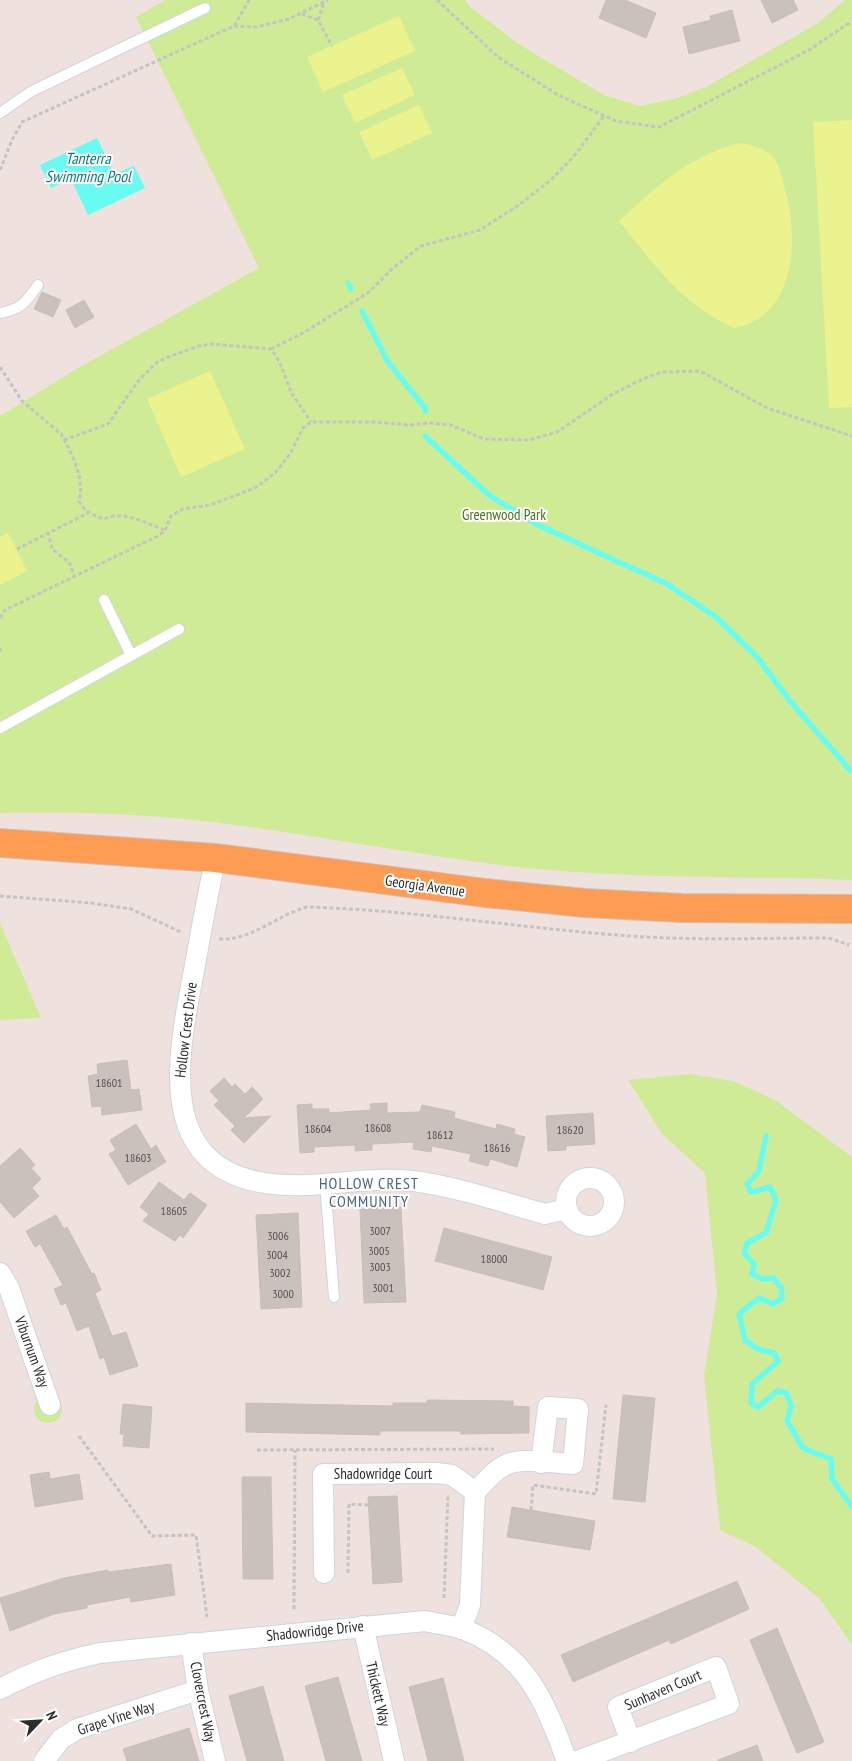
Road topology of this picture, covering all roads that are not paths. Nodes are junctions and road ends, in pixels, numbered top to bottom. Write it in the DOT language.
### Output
graph roads {
  1 [pos="205,8"];
  2 [pos="0,113"];
  3 [pos="38,285"];
  4 [pos="0,313"];
  5 [pos="104,600"];
  6 [pos="179,629"];
  7 [pos="131,655"];
  8 [pos="0,728"];
  9 [pos="0,843"];
  10 [pos="216,858"];
  11 [pos="852,909"];
  12 [pos="325,1183"];
  13 [pos="567,1209"];
  14 [pos="0,1273"];
  15 [pos="334,1297"];
  16 [pos="50,1405"];
  17 [pos="541,1463"];
  18 [pos="475,1492"];
  19 [pos="324,1573"];
  20 [pos="363,1626"];
  21 [pos="461,1628"];
  22 [pos="191,1643"];
  23 [pos="0,1690"];
  24 [pos="198,1690"];
  25 [pos="632,1742"];
  26 [pos="44,1761"];
  27 [pos="215,1761"];
  28 [pos="394,1761"];
  29 [pos="567,1761"];
  30 [pos="576,1761"];
  1 -- 2 [label="lane"];
  3 -- 4 [label="lane"];
  5 -- 7 [label="lane"];
  6 -- 7 [label="lane"];
  7 -- 8 [label="lane"];
  9 -- 10 [label="main road, Georgia Avenue"];
  10 -- 11 [label="main road, Georgia Avenue"];
  10 -- 12 [label="street, Hollow Crest Drive"];
  12 -- 13 [label="street, Hollow Crest Drive"];
  12 -- 15 [label="lane"];
  14 -- 16 [label="street, Viburnum Way"];
  17 -- 18 [label="street"];
  18 -- 19 [label="street, Shadowridge Court"];
  18 -- 21 [label="street"];
  20 -- 21 [label="street, Shadowridge Drive"];
  20 -- 22 [label="street, Shadowridge Drive"];
  20 -- 28 [label="street, Thickett Way"];
  21 -- 29 [label="street, Shadowridge Drive"];
  22 -- 23 [label="street, Shadowridge Drive"];
  22 -- 24 [label="street, Clovercrest Way"];
  24 -- 26 [label="street, Grape Vine Way"];
  24 -- 27 [label="street, Clovercrest Way"];
  25 -- 25 [label="street, Sunhaven Court"];
  25 -- 30 [label="street, Sunhaven Court"];
}
